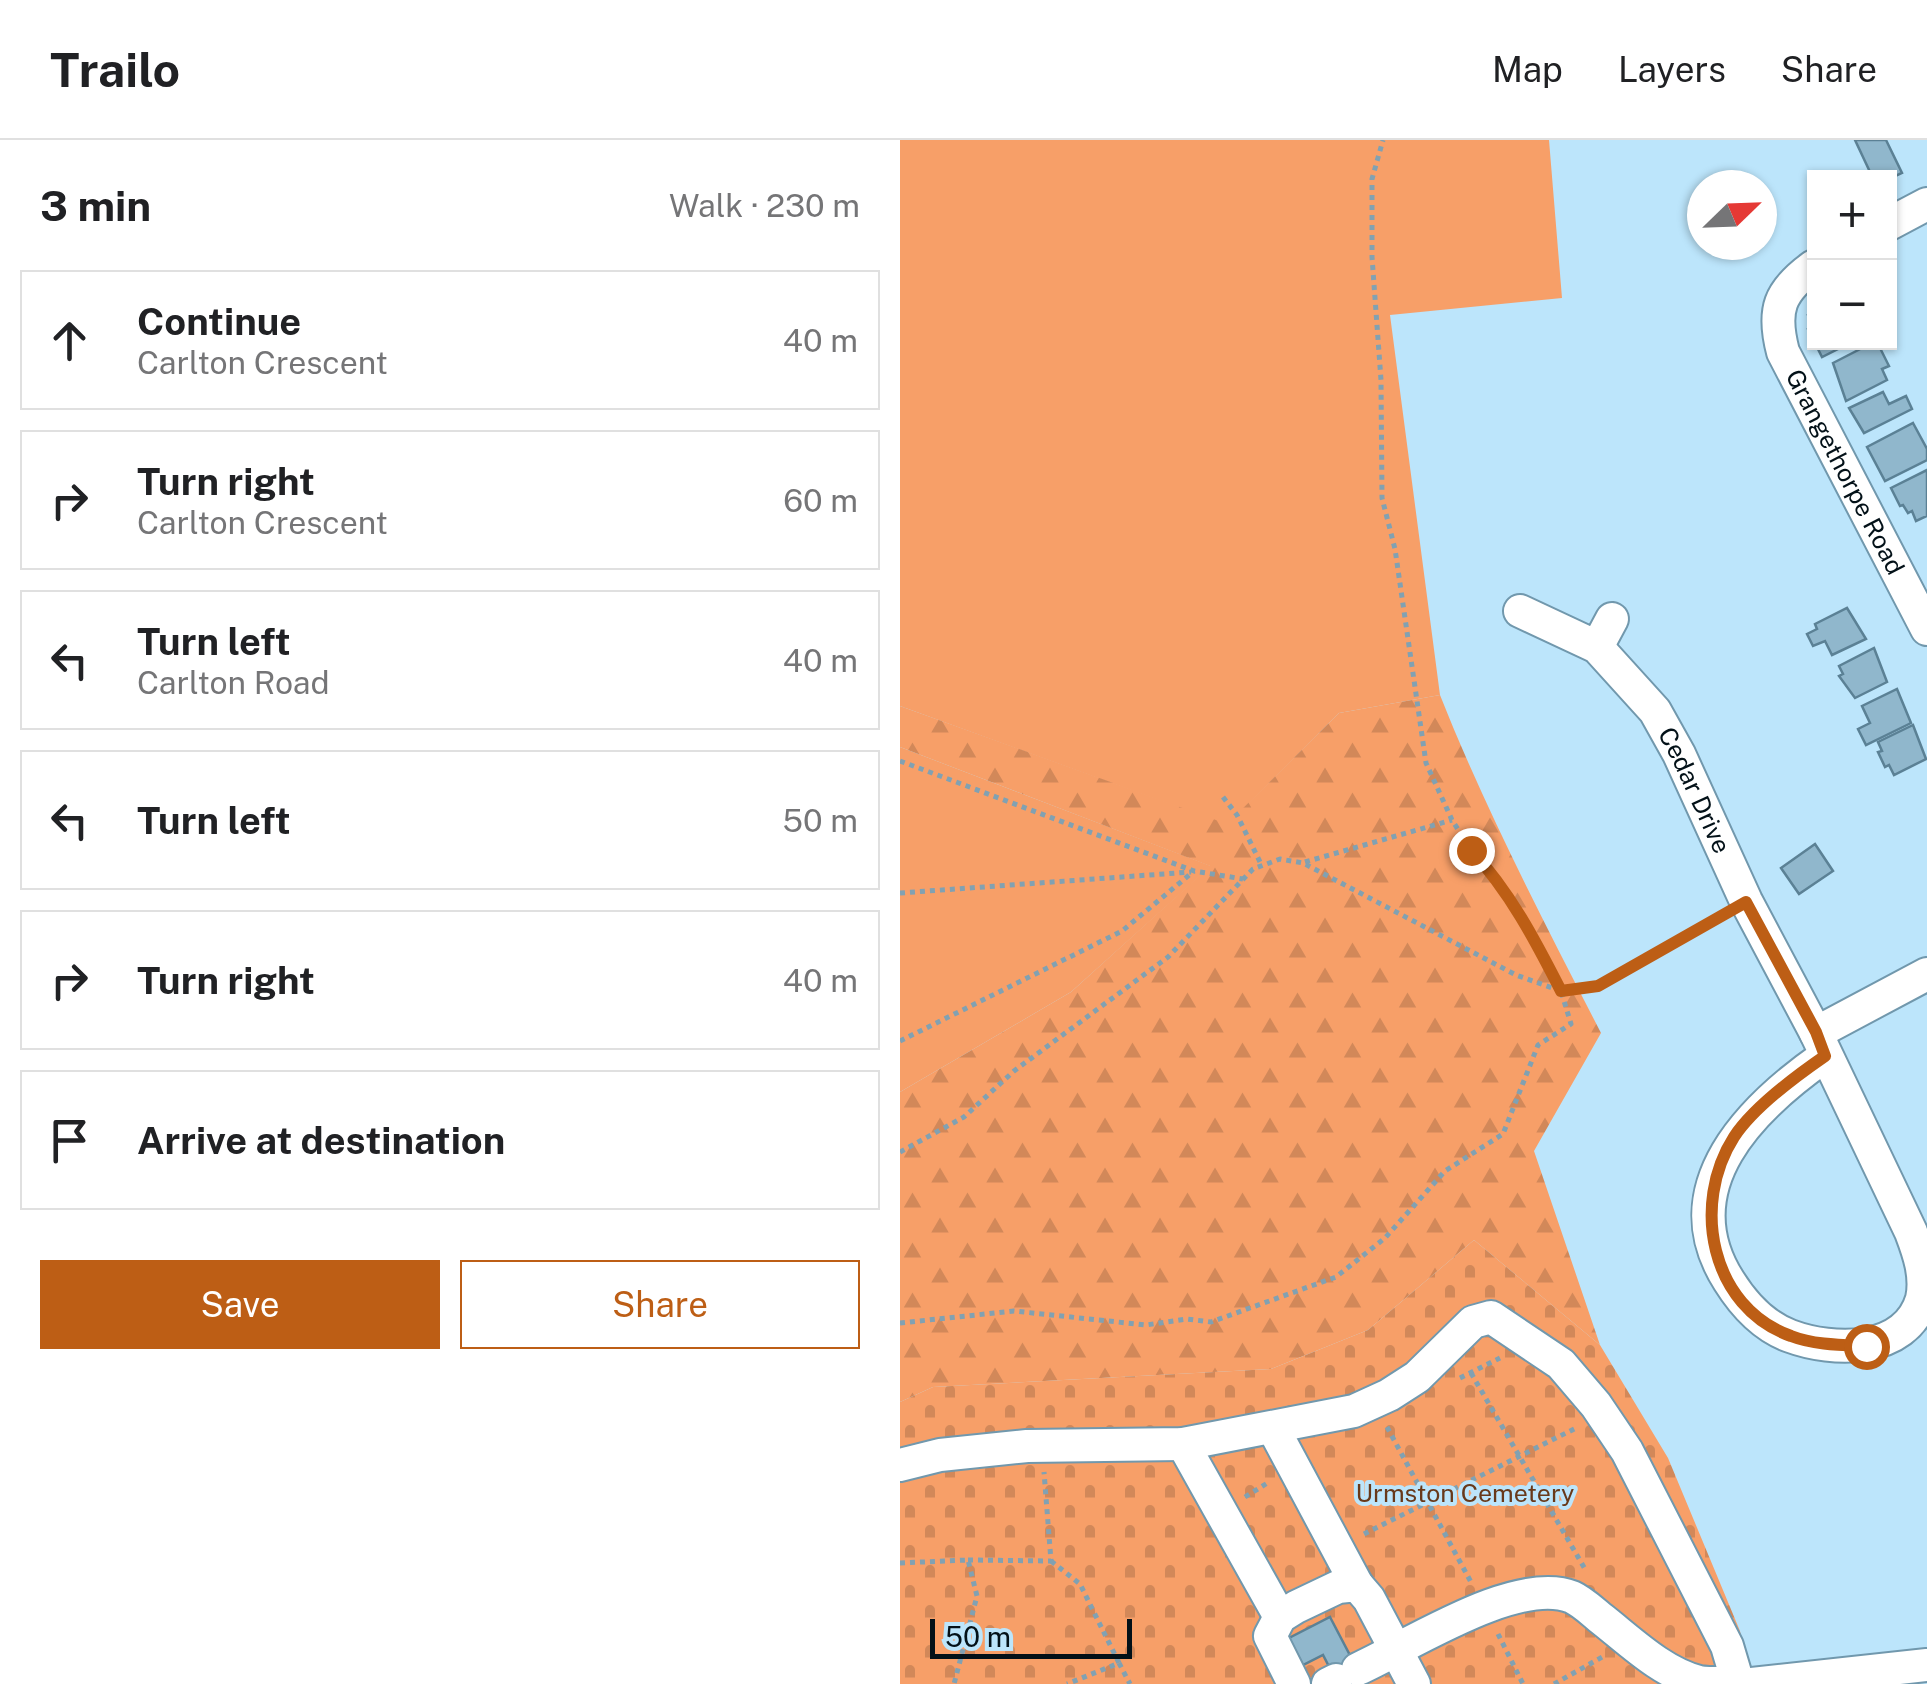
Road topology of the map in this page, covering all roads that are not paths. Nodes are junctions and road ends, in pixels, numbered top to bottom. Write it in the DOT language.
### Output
graph roads {
  1 [pos="1927,204"];
  2 [pos="1897,220"];
  3 [pos="1807,272"];
  4 [pos="1520,611"];
  5 [pos="1927,629"];
  6 [pos="1927,974"];
  7 [pos="1820,1044"];
  8 [pos="1274,1428"];
  9 [pos="1183,1444"];
  10 [pos="900,1465"];
  11 [pos="1357,1585"];
  12 [pos="1280,1617"];
  13 [pos="1396,1651"];
  14 [pos="1927,1665"];
  15 [pos="1340,1678"];
  16 [pos="1752,1683"];
  17 [pos="1294,1684"];
  18 [pos="1414,1684"];
  1 -- 2 [label="street"];
  3 -- 5 [label="street, Grangethorpe Road"];
  4 -- 7 [label="street, Cedar Drive"];
  6 -- 7 [label="street"];
  7 -- 7 [label="street, Cedar Drive"];
  8 -- 9 [label="street"];
  8 -- 11 [label="street"];
  8 -- 16 [label="street"];
  9 -- 10 [label="street"];
  9 -- 12 [label="street"];
  11 -- 12 [label="street"];
  11 -- 13 [label="street"];
  12 -- 17 [label="street"];
  13 -- 15 [label="street"];
  13 -- 16 [label="street"];
  13 -- 18 [label="street"];
  14 -- 16 [label="street"];
}
